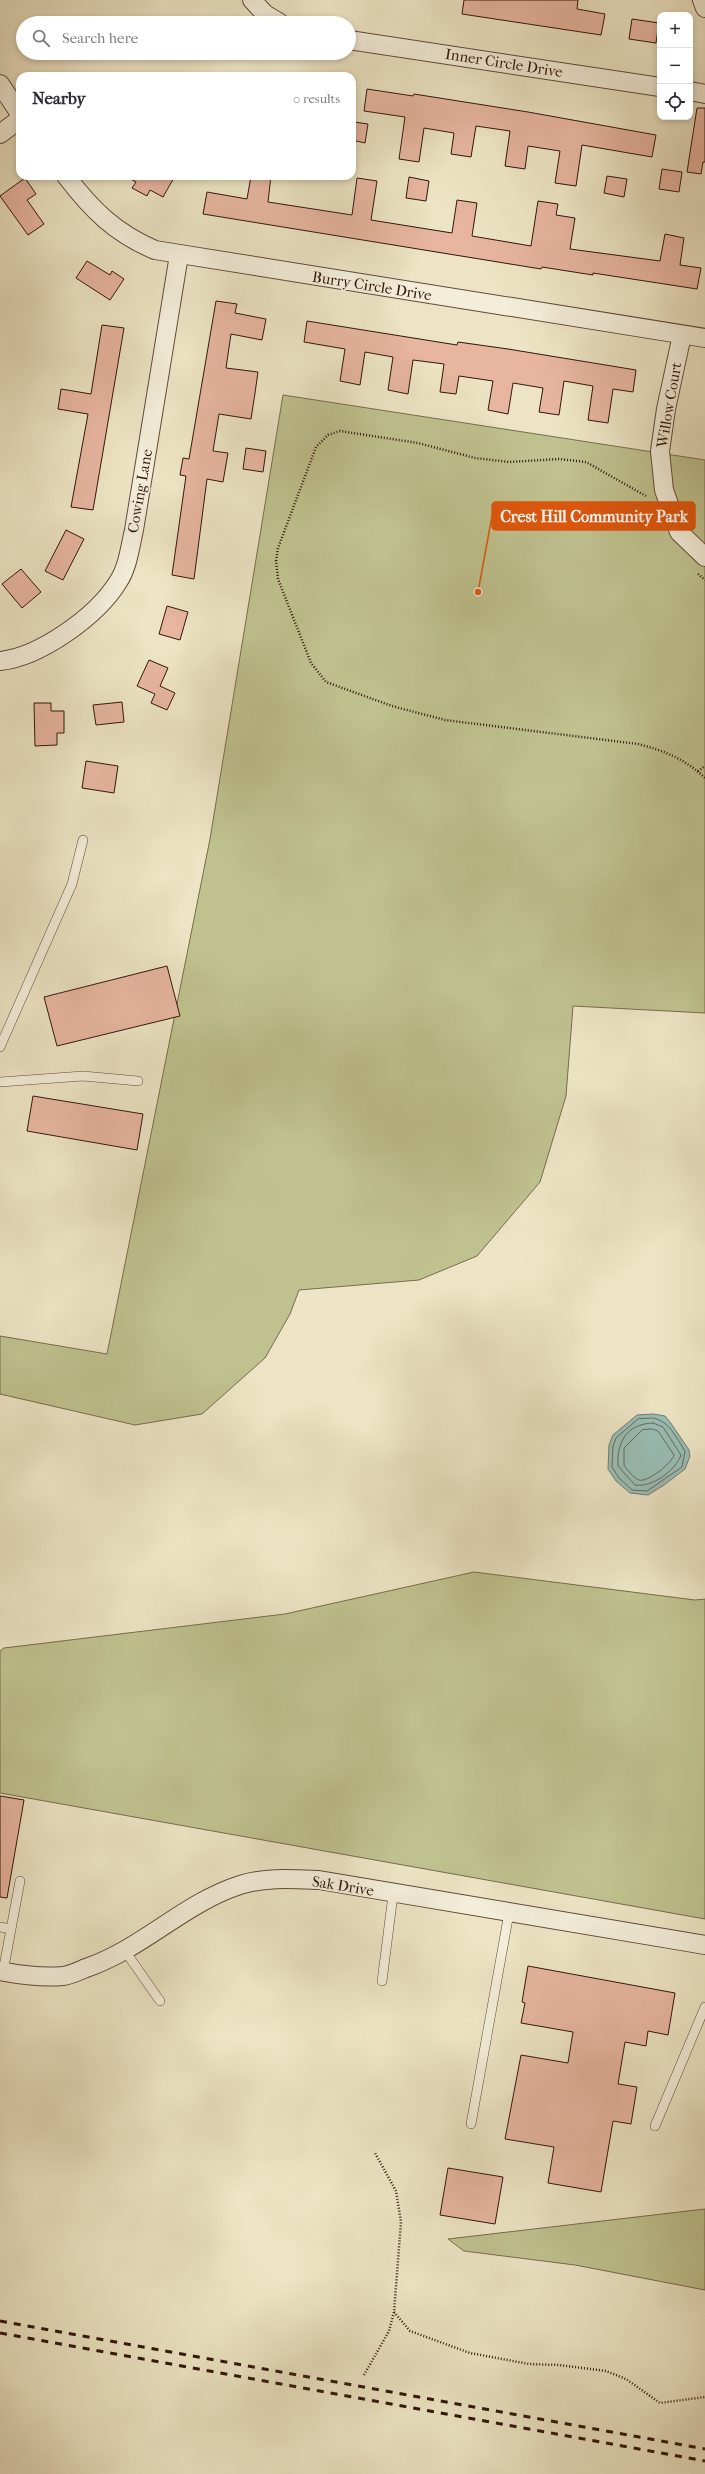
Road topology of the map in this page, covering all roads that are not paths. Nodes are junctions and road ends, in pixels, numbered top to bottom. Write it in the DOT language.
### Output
graph roads {
  1 [pos="252,0"];
  2 [pos="702,0"];
  3 [pos="705,8"];
  4 [pos="268,16"];
  5 [pos="356,41"];
  6 [pos="0,84"];
  7 [pos="657,87"];
  8 [pos="693,92"];
  9 [pos="705,94"];
  10 [pos="16,108"];
  11 [pos="16,122"];
  12 [pos="0,134"];
  13 [pos="69,180"];
  14 [pos="179,256"];
  15 [pos="682,335"];
  16 [pos="705,338"];
  17 [pos="705,557"];
  18 [pos="0,660"];
  19 [pos="83,840"];
  20 [pos="0,1048"];
  21 [pos="138,1081"];
  22 [pos="0,1082"];
  23 [pos="20,1881"];
  24 [pos="393,1895"];
  25 [pos="509,1913"];
  26 [pos="0,1927"];
  27 [pos="11,1929"];
  28 [pos="705,1945"];
  29 [pos="125,1952"];
  30 [pos="2,1972"];
  31 [pos="382,1981"];
  32 [pos="160,2001"];
  33 [pos="705,2007"];
  34 [pos="471,2124"];
  35 [pos="655,2126"];
  1 -- 4 [label="street"];
  2 -- 3 [label="street"];
  5 -- 7 [label="street, Inner Circle Drive"];
  6 -- 10 [label="street"];
  8 -- 9 [label="street"];
  11 -- 12 [label="street"];
  13 -- 14 [label="street, Burry Circle Drive"];
  14 -- 15 [label="street, Burry Circle Drive"];
  14 -- 18 [label="street, Cowing Lane"];
  15 -- 16 [label="street, Burry Circle Drive"];
  15 -- 17 [label="street, Willow Court"];
  19 -- 20 [label="lane"];
  21 -- 22 [label="lane"];
  23 -- 27 [label="lane"];
  24 -- 25 [label="street, Sak Drive"];
  24 -- 29 [label="street, Sak Drive"];
  24 -- 31 [label="lane"];
  25 -- 28 [label="street, Sak Drive"];
  25 -- 34 [label="lane"];
  26 -- 27 [label="lane"];
  27 -- 30 [label="lane"];
  29 -- 30 [label="street, Sak Drive"];
  29 -- 32 [label="lane"];
  33 -- 35 [label="lane"];
}
